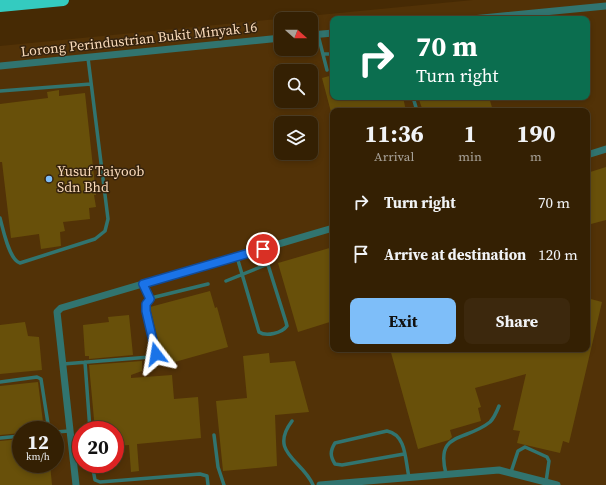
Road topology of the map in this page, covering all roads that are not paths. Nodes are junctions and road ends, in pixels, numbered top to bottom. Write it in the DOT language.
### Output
graph roads {
  1 [pos="63,0"];
  2 [pos="0,6"];
  3 [pos="606,6"];
  4 [pos="503,16"];
  5 [pos="330,33"];
  6 [pos="318,35"];
  7 [pos="274,39"];
  8 [pos="318,42"];
  9 [pos="323,54"];
  10 [pos="330,54"];
  11 [pos="88,58"];
  12 [pos="0,66"];
  13 [pos="327,70"];
  14 [pos="91,84"];
  15 [pos="0,91"];
  16 [pos="606,149"];
  17 [pos="590,154"];
  18 [pos="0,218"];
  19 [pos="330,229"];
  20 [pos="263,249"];
  21 [pos="236,256"];
  22 [pos="268,264"];
  23 [pos="242,275"];
  24 [pos="226,281"];
  25 [pos="143,284"];
  26 [pos="208,284"];
  27 [pos="150,299"];
  28 [pos="156,354"];
  29 [pos="150,357"];
  30 [pos="85,362"];
  31 [pos="62,364"];
  32 [pos="0,382"];
  33 [pos="499,406"];
  34 [pos="48,421"];
  35 [pos="89,421"];
  36 [pos="292,421"];
  37 [pos="69,430"];
  38 [pos="64,431"];
  39 [pos="214,435"];
  40 [pos="12,437"];
  41 [pos="0,438"];
  42 [pos="404,454"];
  43 [pos="94,473"];
  44 [pos="510,473"];
  45 [pos="446,474"];
  46 [pos="409,478"];
  47 [pos="546,482"];
  48 [pos="76,485"];
  49 [pos="208,485"];
  50 [pos="224,485"];
  51 [pos="313,485"];
  52 [pos="320,485"];
  53 [pos="557,485"];
  1 -- 2 [label="highway"];
  3 -- 4 [label="street"];
  5 -- 6 [label="street"];
  7 -- 11 [label="street, Lorong Perindustrian Bukit Minyak 16"];
  8 -- 9 [label="lane"];
  9 -- 10 [label="lane"];
  9 -- 13 [label="lane"];
  11 -- 12 [label="street, Lorong Perindustrian Bukit Minyak 16"];
  11 -- 14 [label="lane"];
  14 -- 15 [label="lane"];
  14 -- 18 [label="lane"];
  16 -- 17 [label="street"];
  19 -- 20 [label="street"];
  20 -- 21 [label="street"];
  20 -- 22 [label="lane"];
  21 -- 23 [label="lane"];
  21 -- 25 [label="street"];
  22 -- 23 [label="lane"];
  22 -- 23 [label="lane"];
  23 -- 24 [label="lane"];
  25 -- 27 [label="lane"];
  25 -- 31 [label="street"];
  26 -- 27 [label="lane"];
  27 -- 28 [label="lane"];
  29 -- 30 [label="lane"];
  30 -- 31 [label="lane"];
  30 -- 35 [label="lane"];
  31 -- 37 [label="street"];
  32 -- 34 [label="lane"];
  33 -- 45 [label="lane"];
  36 -- 51 [label="lane"];
  37 -- 38 [label="lane"];
  37 -- 48 [label="street"];
  39 -- 50 [label="lane"];
  40 -- 41 [label="lane"];
  42 -- 42 [label="lane"];
  42 -- 46 [label="lane"];
  43 -- 49 [label="lane"];
  44 -- 45 [label="street"];
  44 -- 47 [label="street"];
  44 -- 47 [label="lane"];
  45 -- 46 [label="street"];
  46 -- 52 [label="street"];
  47 -- 53 [label="street"];
}
